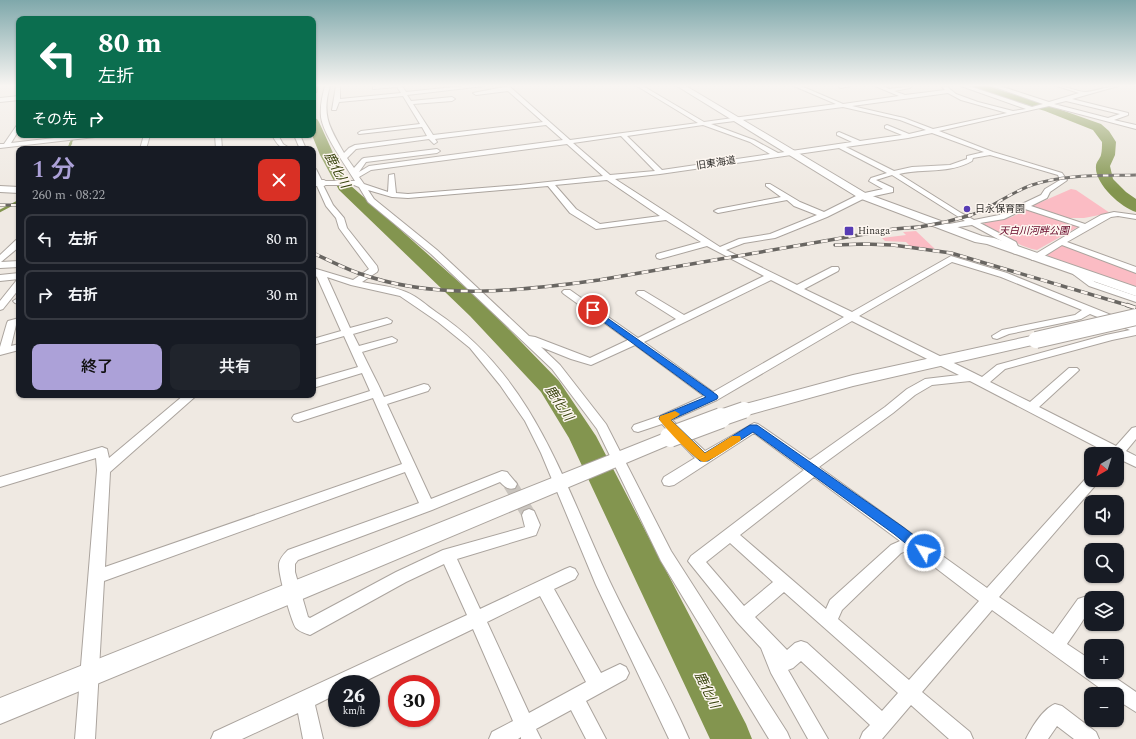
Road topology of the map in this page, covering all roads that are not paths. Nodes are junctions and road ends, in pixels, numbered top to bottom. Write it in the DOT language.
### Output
graph roads {
  1 [pos="325,120"];
  2 [pos="421,120"];
  3 [pos="544,120"];
  4 [pos="699,120"];
  5 [pos="724,120"];
  6 [pos="738,120"];
  7 [pos="906,120"];
  8 [pos="979,120"];
  9 [pos="1108,120"];
  10 [pos="547,123"];
  11 [pos="703,123"];
  12 [pos="424,125"];
  13 [pos="887,128"];
  14 [pos="1136,128"];
  15 [pos="16,130"];
  16 [pos="555,130"];
  17 [pos="934,130"];
  18 [pos="547,131"];
  19 [pos="361,132"];
  20 [pos="622,134"];
  21 [pos="839,134"];
  22 [pos="908,136"];
  23 [pos="431,137"];
  24 [pos="73,138"];
  25 [pos="568,141"];
  26 [pos="859,144"];
  27 [pos="3,146"];
  28 [pos="840,146"];
  29 [pos="440,150"];
  30 [pos="790,153"];
  31 [pos="991,153"];
  32 [pos="775,154"];
  33 [pos="444,157"];
  34 [pos="344,158"];
  35 [pos="660,172"];
  36 [pos="893,173"];
  37 [pos="392,175"];
  38 [pos="610,178"];
  39 [pos="356,179"];
  40 [pos="319,183"];
  41 [pos="550,184"];
  42 [pos="768,185"];
  43 [pos="0,189"];
  44 [pos="16,190"];
  45 [pos="392,195"];
  46 [pos="864,196"];
  47 [pos="788,198"];
  48 [pos="1025,206"];
  49 [pos="718,211"];
  50 [pos="824,215"];
  51 [pos="667,217"];
  52 [pos="1133,217"];
  53 [pos="972,221"];
  54 [pos="1086,226"];
  55 [pos="947,227"];
  56 [pos="1060,242"];
  57 [pos="708,243"];
  58 [pos="16,245"];
  59 [pos="719,250"];
  60 [pos="1016,250"];
  61 [pos="660,256"];
  62 [pos="1035,258"];
  63 [pos="0,260"];
  64 [pos="16,264"];
  65 [pos="0,265"];
  66 [pos="835,269"];
  67 [pos="1136,270"];
  68 [pos="316,272"];
  69 [pos="1076,272"];
  70 [pos="316,273"];
  71 [pos="16,276"];
  72 [pos="772,276"];
  73 [pos="0,278"];
  74 [pos="354,283"];
  75 [pos="16,288"];
  76 [pos="797,289"];
  77 [pos="568,292"];
  78 [pos="1136,292"];
  79 [pos="641,293"];
  80 [pos="1136,299"];
  81 [pos="0,307"];
  82 [pos="1090,310"];
  83 [pos="852,317"];
  84 [pos="1136,317"];
  85 [pos="684,320"];
  86 [pos="387,321"];
  87 [pos="16,322"];
  88 [pos="1136,328"];
  89 [pos="1136,332"];
  90 [pos="347,333"];
  91 [pos="1033,333"];
  92 [pos="997,336"];
  93 [pos="525,337"];
  94 [pos="392,340"];
  95 [pos="316,341"];
  96 [pos="636,342"];
  97 [pos="16,348"];
  98 [pos="1066,350"];
  99 [pos="356,351"];
  100 [pos="2,352"];
  101 [pos="939,360"];
  102 [pos="364,369"];
  103 [pos="1073,370"];
  104 [pos="971,377"];
  105 [pos="316,383"];
  106 [pos="982,383"];
  107 [pos="424,388"];
  108 [pos="378,397"];
  109 [pos="713,397"];
  110 [pos="188,398"];
  111 [pos="1030,408"];
  112 [pos="298,418"];
  113 [pos="664,419"];
  114 [pos="638,428"];
  115 [pos="1136,431"];
  116 [pos="1105,447"];
  117 [pos="1122,447"];
  118 [pos="1124,456"];
  119 [pos="704,458"];
  120 [pos="617,460"];
  121 [pos="1136,462"];
  122 [pos="409,466"];
  123 [pos="812,469"];
  124 [pos="104,470"];
  125 [pos="669,481"];
  126 [pos="0,482"];
  127 [pos="562,482"];
  128 [pos="510,484"];
  129 [pos="1087,487"];
  130 [pos="427,506"];
  131 [pos="529,515"];
  132 [pos="730,535"];
  133 [pos="912,542"];
  134 [pos="448,556"];
  135 [pos="570,574"];
  136 [pos="96,577"];
  137 [pos="544,587"];
  138 [pos="778,587"];
  139 [pos="292,593"];
  140 [pos="989,599"];
  141 [pos="1084,604"];
  142 [pos="743,617"];
  143 [pos="476,618"];
  144 [pos="828,621"];
  145 [pos="768,643"];
  146 [pos="1055,646"];
  147 [pos="1084,666"];
  148 [pos="620,673"];
  149 [pos="359,675"];
  150 [pos="90,676"];
  151 [pos="1102,679"];
  152 [pos="598,685"];
  153 [pos="328,690"];
  154 [pos="909,692"];
  155 [pos="575,698"];
  156 [pos="305,701"];
  157 [pos="1136,703"];
  158 [pos="0,711"];
  159 [pos="882,724"];
  160 [pos="527,732"];
  161 [pos="85,739"];
  162 [pos="221,739"];
  163 [pos="313,739"];
  164 [pos="499,739"];
  165 [pos="596,739"];
  166 [pos="679,739"];
  167 [pos="780,739"];
  168 [pos="818,739"];
  169 [pos="870,739"];
  170 [pos="963,739"];
  171 [pos="1036,739"];
  172 [pos="1088,739"];
  1 -- 34 [label="street"];
  2 -- 12 [label="street"];
  3 -- 10 [label="street"];
  4 -- 11 [label="street"];
  5 -- 11 [label="street"];
  6 -- 30 [label="street"];
  7 -- 17 [label="street"];
  8 -- 17 [label="street, 旧東海道"];
  9 -- 14 [label="street"];
  10 -- 16 [label="street"];
  10 -- 23 [label="street"];
  11 -- 20 [label="street"];
  11 -- 32 [label="street"];
  12 -- 19 [label="street"];
  12 -- 23 [label="street"];
  13 -- 22 [label="street"];
  15 -- 27 [label="street"];
  16 -- 18 [label="street"];
  16 -- 25 [label="street"];
  17 -- 22 [label="street, 旧東海道"];
  17 -- 31 [label="street"];
  20 -- 25 [label="street"];
  20 -- 35 [label="street"];
  21 -- 26 [label="street"];
  22 -- 26 [label="street, 旧東海道"];
  23 -- 29 [label="street"];
  23 -- 34 [label="street"];
  24 -- 27 [label="street"];
  25 -- 33 [label="street"];
  25 -- 38 [label="street"];
  26 -- 28 [label="street, 旧東海道"];
  28 -- 30 [label="street, 旧東海道"];
  28 -- 36 [label="street"];
  29 -- 33 [label="street"];
  29 -- 39 [label="street"];
  30 -- 32 [label="street, 旧東海道"];
  30 -- 46 [label="street"];
  31 -- 36 [label="street"];
  31 -- 48 [label="street"];
  32 -- 35 [label="street, 旧東海道"];
  33 -- 39 [label="street"];
  34 -- 39 [label="street"];
  35 -- 38 [label="street, 旧東海道"];
  36 -- 46 [label="street"];
  36 -- 53 [label="street"];
  37 -- 45 [label="street"];
  38 -- 41 [label="street, 旧東海道"];
  38 -- 51 [label="street"];
  39 -- 40 [label="street, 旧東海道"];
  39 -- 45 [label="street, 旧東海道"];
  39 -- 93 [label="street"];
  40 -- 74 [label="street"];
  41 -- 45 [label="street, 旧東海道"];
  41 -- 51 [label="street"];
  42 -- 47 [label="street"];
  43 -- 44 [label="street"];
  46 -- 50 [label="street"];
  46 -- 55 [label="street"];
  47 -- 49 [label="street"];
  47 -- 50 [label="street"];
  48 -- 53 [label="street"];
  48 -- 54 [label="street"];
  50 -- 59 [label="street"];
  51 -- 57 [label="street"];
  52 -- 54 [label="street"];
  53 -- 55 [label="street"];
  53 -- 60 [label="street"];
  54 -- 56 [label="street"];
  55 -- 60 [label="street"];
  56 -- 62 [label="street"];
  56 -- 67 [label="street"];
  57 -- 59 [label="street"];
  57 -- 61 [label="street"];
  58 -- 63 [label="street"];
  59 -- 72 [label="street"];
  60 -- 62 [label="street"];
  62 -- 69 [label="street"];
  64 -- 65 [label="street"];
  66 -- 76 [label="street"];
  68 -- 74 [label="street"];
  69 -- 78 [label="street"];
  69 -- 80 [label="street"];
  70 -- 90 [label="street"];
  71 -- 73 [label="street"];
  72 -- 76 [label="street"];
  72 -- 85 [label="street"];
  74 -- 127 [label="street"];
  75 -- 81 [label="street"];
  76 -- 83 [label="street"];
  77 -- 96 [label="street"];
  79 -- 85 [label="street"];
  82 -- 83 [label="street"];
  82 -- 88 [label="street"];
  82 -- 91 [label="street"];
  83 -- 101 [label="street"];
  83 -- 109 [label="street"];
  84 -- 91 [label="street, bridge"];
  85 -- 96 [label="street"];
  86 -- 90 [label="street"];
  87 -- 100 [label="street"];
  89 -- 98 [label="street"];
  90 -- 95 [label="street"];
  90 -- 99 [label="street"];
  91 -- 92 [label="street"];
  91 -- 98 [label="street"];
  91 -- 101 [label="street"];
  93 -- 96 [label="street"];
  93 -- 120 [label="street"];
  94 -- 99 [label="street"];
  96 -- 109 [label="street"];
  97 -- 100 [label="street"];
  98 -- 106 [label="street"];
  99 -- 102 [label="street"];
  101 -- 104 [label="street"];
  101 -- 120 [label="street, bridge"];
  102 -- 105 [label="street"];
  102 -- 108 [label="street"];
  103 -- 111 [label="street"];
  104 -- 106 [label="street"];
  104 -- 123 [label="street"];
  106 -- 111 [label="street"];
  107 -- 108 [label="street"];
  108 -- 112 [label="street"];
  108 -- 122 [label="street"];
  109 -- 113 [label="street"];
  110 -- 124 [label="street"];
  111 -- 116 [label="street"];
  113 -- 114 [label="street"];
  113 -- 119 [label="street"];
  115 -- 117 [label="street"];
  118 -- 121 [label="street"];
  119 -- 123 [label="street"];
  119 -- 125 [label="street"];
  120 -- 127 [label="street"];
  120 -- 167 [label="street"];
  122 -- 130 [label="street"];
  122 -- 136 [label="street"];
  123 -- 132 [label="street"];
  123 -- 133 [label="street"];
  124 -- 126 [label="street"];
  124 -- 136 [label="street"];
  127 -- 139 [label="street"];
  127 -- 166 [label="street"];
  128 -- 130 [label="street"];
  129 -- 140 [label="street"];
  130 -- 139 [label="street"];
  131 -- 134 [label="street"];
  132 -- 142 [label="street"];
  132 -- 144 [label="street"];
  133 -- 140 [label="street"];
  133 -- 144 [label="street"];
  134 -- 139 [label="street"];
  134 -- 143 [label="street"];
  135 -- 137 [label="street"];
  136 -- 150 [label="street"];
  137 -- 143 [label="street"];
  137 -- 152 [label="street"];
  138 -- 142 [label="street"];
  139 -- 150 [label="street"];
  140 -- 146 [label="street"];
  140 -- 154 [label="street"];
  141 -- 146 [label="street"];
  142 -- 145 [label="street"];
  143 -- 149 [label="street"];
  143 -- 160 [label="street"];
  144 -- 154 [label="street"];
  145 -- 159 [label="street"];
  145 -- 168 [label="street"];
  146 -- 147 [label="street"];
  148 -- 152 [label="street"];
  150 -- 158 [label="street"];
  150 -- 161 [label="street"];
  151 -- 157 [label="street"];
  152 -- 155 [label="street"];
  153 -- 156 [label="street"];
  154 -- 159 [label="street"];
  154 -- 170 [label="street"];
  155 -- 160 [label="street"];
  155 -- 165 [label="street"];
  156 -- 162 [label="street"];
  156 -- 163 [label="street"];
  159 -- 169 [label="street"];
  160 -- 164 [label="street"];
  171 -- 172 [label="street"];
}
